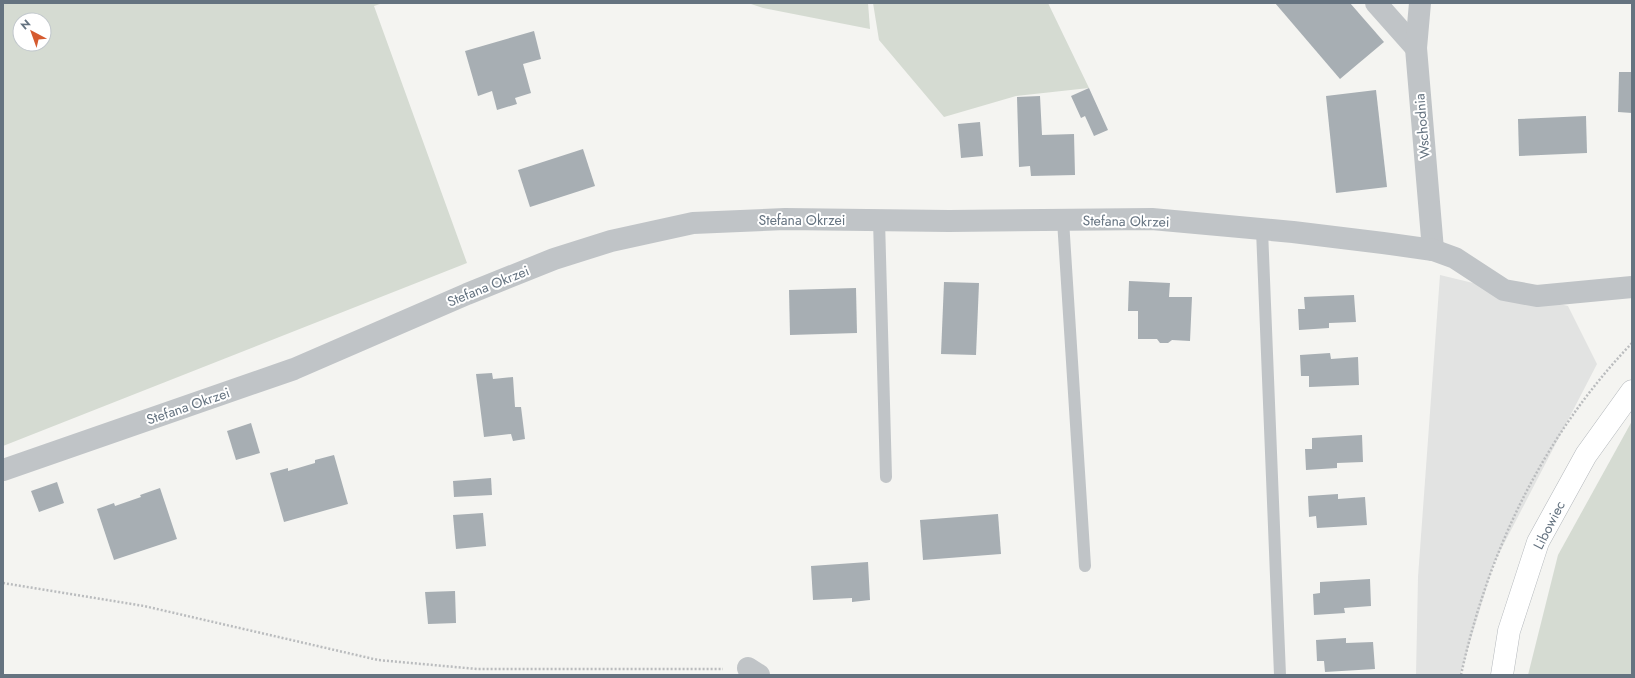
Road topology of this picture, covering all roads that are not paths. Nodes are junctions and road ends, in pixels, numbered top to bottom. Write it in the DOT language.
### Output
graph roads {
  1 [pos="1376,3"];
  2 [pos="1420,3"];
  3 [pos="1416,48"];
  4 [pos="879,220"];
  5 [pos="1063,220"];
  6 [pos="1262,230"];
  7 [pos="1432,250"];
  8 [pos="1632,286"];
  9 [pos="1632,391"];
  10 [pos="3,470"];
  11 [pos="886,477"];
  12 [pos="1085,566"];
  13 [pos="1280,675"];
  14 [pos="1502,675"];
  1 -- 3 [label="street"];
  2 -- 3 [label="street, Wschodnia"];
  3 -- 7 [label="street, Wschodnia"];
  4 -- 5 [label="street, Stefana Okrzei"];
  4 -- 10 [label="street, Stefana Okrzei"];
  4 -- 11 [label="lane"];
  5 -- 6 [label="street, Stefana Okrzei"];
  5 -- 12 [label="lane"];
  6 -- 7 [label="street, Stefana Okrzei"];
  6 -- 13 [label="lane"];
  7 -- 8 [label="street, Stefana Okrzei"];
  9 -- 14 [label="street, Libowiec"];
}
